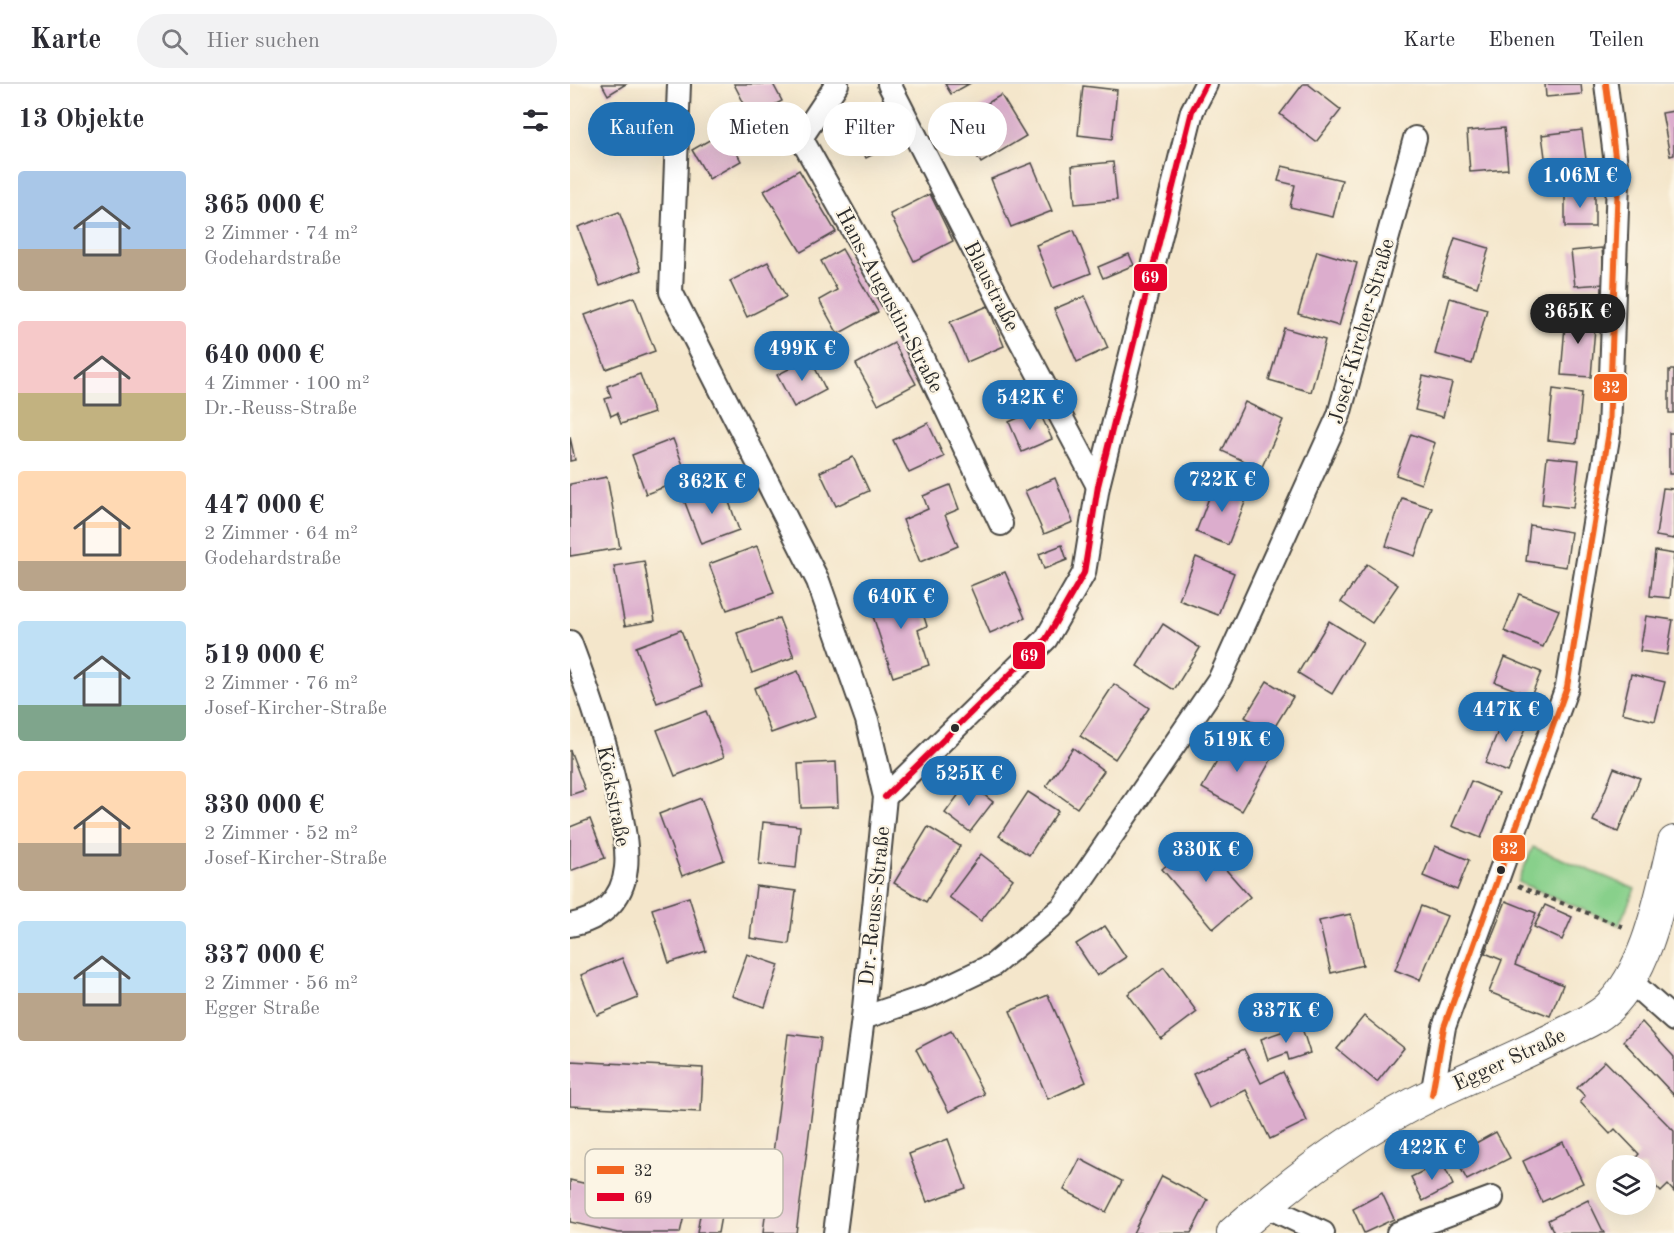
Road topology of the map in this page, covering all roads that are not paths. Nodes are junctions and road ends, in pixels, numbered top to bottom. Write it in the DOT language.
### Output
graph roads {
  1 [pos="679,84"];
  2 [pos="837,84"];
  3 [pos="889,84"];
  4 [pos="1206,84"];
  5 [pos="1606,84"];
  6 [pos="1415,138"];
  7 [pos="1098,486"];
  8 [pos="1001,524"];
  9 [pos="570,642"];
  10 [pos="885,797"];
  11 [pos="1674,842"];
  12 [pos="570,925"];
  13 [pos="1629,980"];
  14 [pos="863,1018"];
  15 [pos="1674,1020"];
  16 [pos="1432,1095"];
  17 [pos="1492,1198"];
  18 [pos="1264,1205"];
  19 [pos="835,1233"];
  20 [pos="1233,1233"];
  21 [pos="1323,1233"];
  22 [pos="1398,1233"];
  1 -- 10 [label="street, Dr.-Reuss-Straße"];
  2 -- 8 [label="street, Hans-Augustin-Straße"];
  3 -- 7 [label="street, Blaustraße"];
  4 -- 7 [label="street"];
  5 -- 16 [label="street"];
  6 -- 14 [label="street, Josef-Kircher-Straße"];
  7 -- 10 [label="street"];
  9 -- 12 [label="street, Köckstraße"];
  10 -- 14 [label="street, Dr.-Reuss-Straße"];
  11 -- 13 [label="street, Egger Straße"];
  13 -- 15 [label="street"];
  13 -- 16 [label="street, Egger Straße"];
  14 -- 19 [label="street, Dr.-Reuss-Straße"];
  16 -- 18 [label="street, Egger Straße"];
  17 -- 22 [label="street"];
  18 -- 20 [label="street, Egger Straße"];
  18 -- 21 [label="street"];
}
